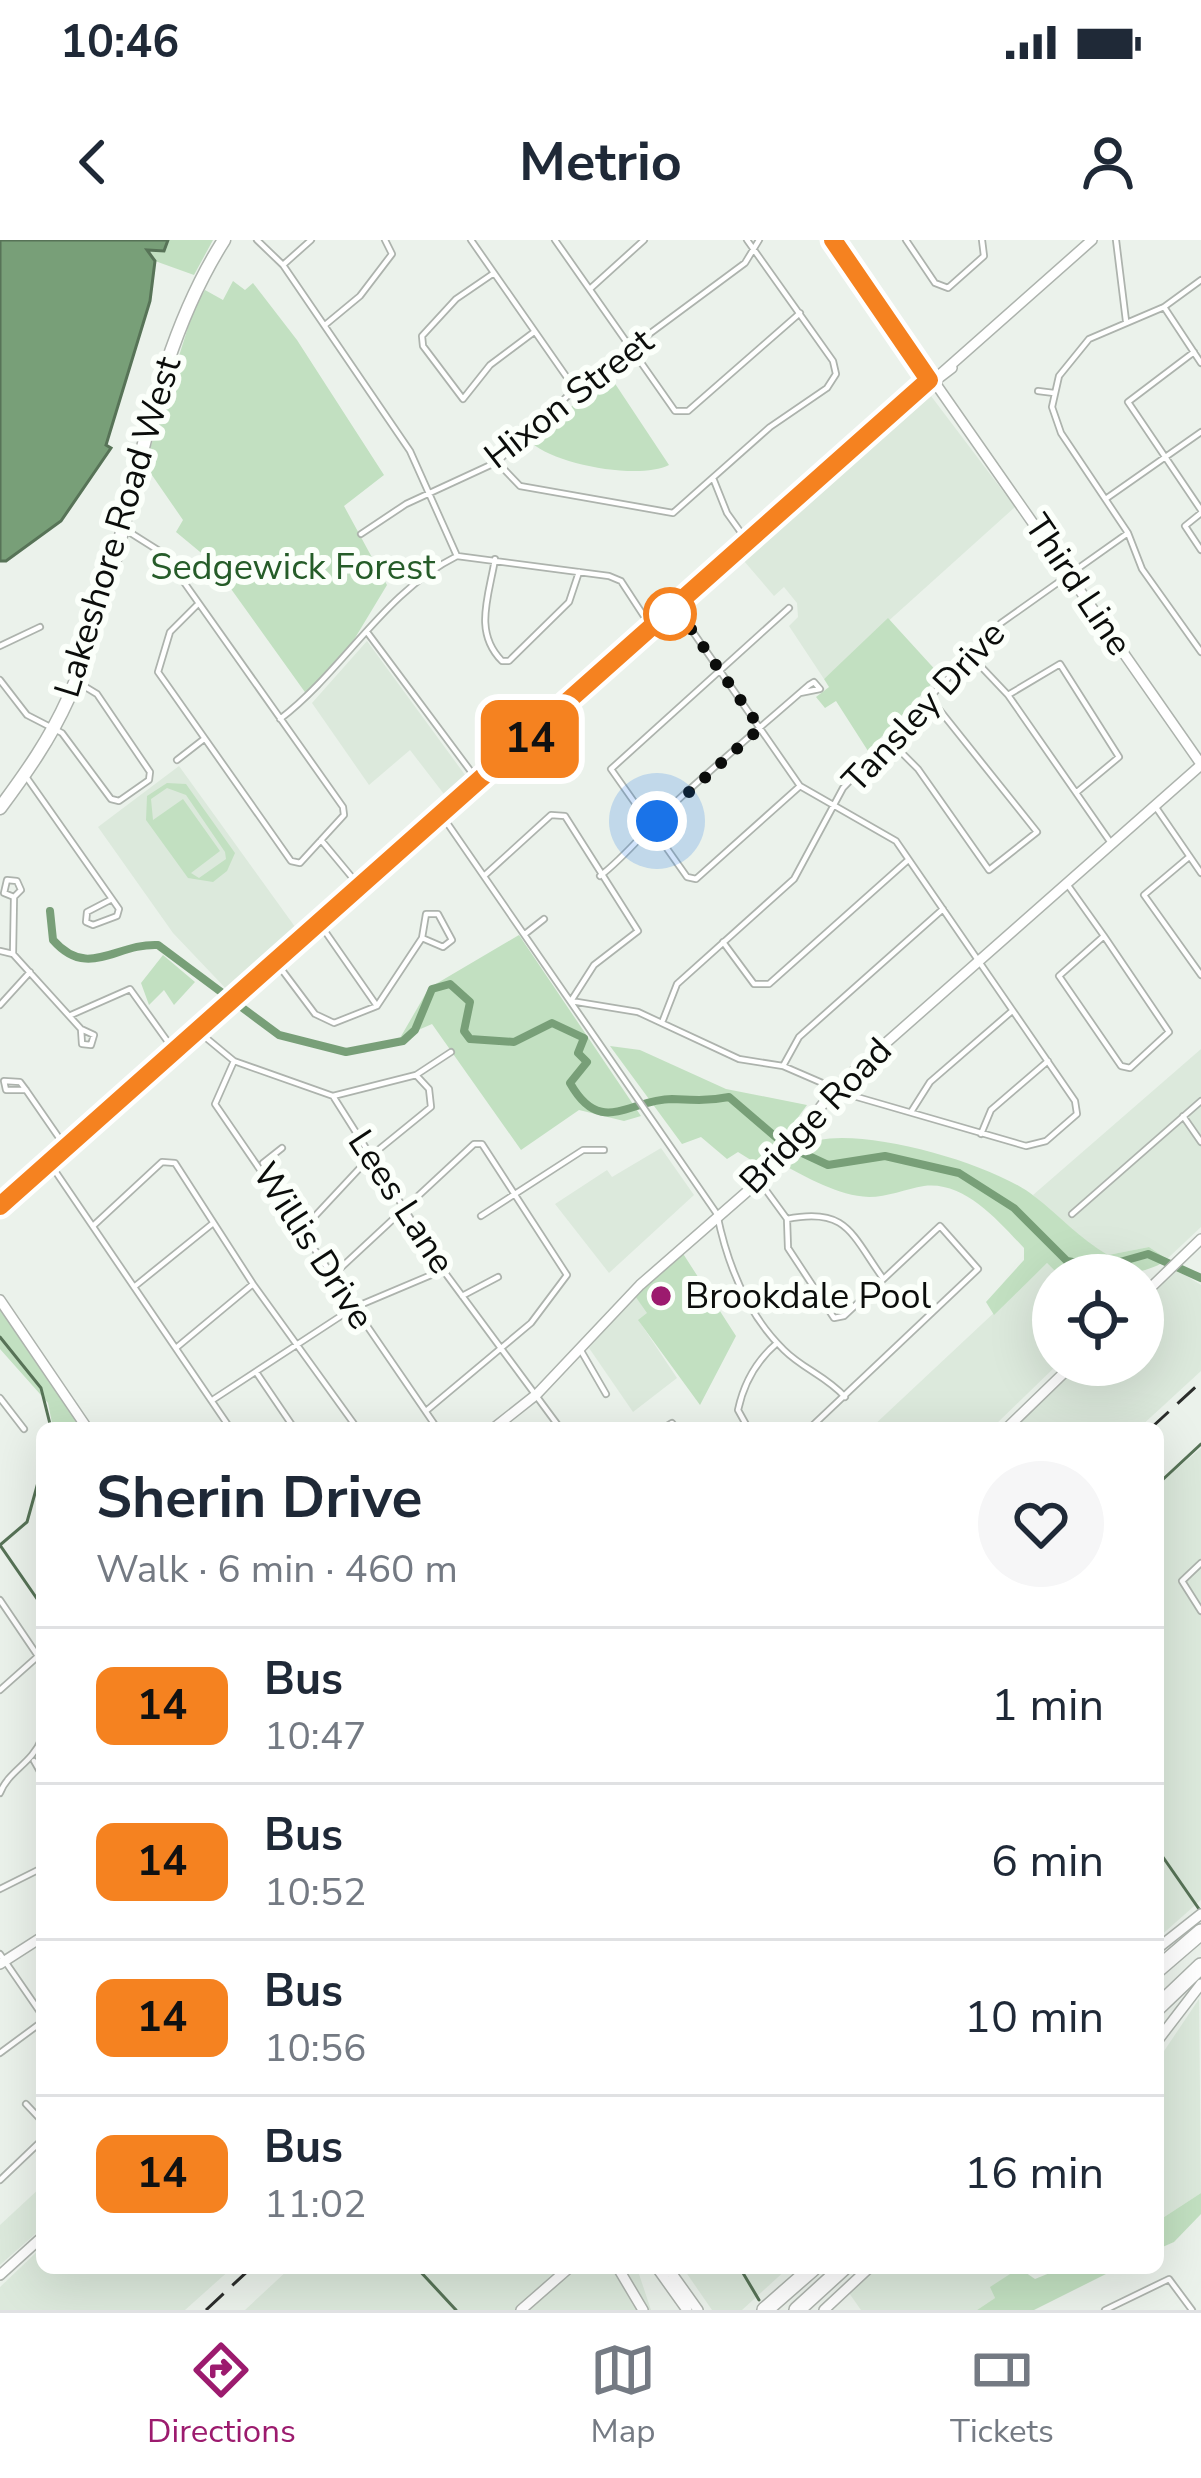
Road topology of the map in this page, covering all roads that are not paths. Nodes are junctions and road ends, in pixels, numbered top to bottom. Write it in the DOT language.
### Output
graph roads {
  1 [pos="224,240"];
  2 [pos="257,240"];
  3 [pos="311,240"];
  4 [pos="386,240"];
  5 [pos="471,240"];
  6 [pos="555,240"];
  7 [pos="626,240"];
  8 [pos="644,240"];
  9 [pos="747,240"];
  10 [pos="759,240"];
  11 [pos="833,240"];
  12 [pos="907,240"];
  13 [pos="982,240"];
  14 [pos="1092,240"];
  15 [pos="1116,240"];
  16 [pos="753,249"];
  17 [pos="632,250"];
  18 [pos="283,265"];
  19 [pos="494,272"];
  20 [pos="1201,280"];
  21 [pos="591,288"];
  22 [pos="1164,307"];
  23 [pos="800,313"];
  24 [pos="1126,321"];
  25 [pos="325,325"];
  26 [pos="535,332"];
  27 [pos="633,348"];
  28 [pos="1194,352"];
  29 [pos="1201,363"];
  30 [pos="933,380"];
  31 [pos="575,389"];
  32 [pos="1038,391"];
  33 [pos="1054,393"];
  34 [pos="1201,432"];
  35 [pos="1164,458"];
  36 [pos="497,462"];
  37 [pos="713,478"];
  38 [pos="431,494"];
  39 [pos="1107,498"];
  40 [pos="1201,511"];
  41 [pos="122,528"];
  42 [pos="1128,533"];
  43 [pos="361,534"];
  44 [pos="749,543"];
  45 [pos="1201,550"];
  46 [pos="457,556"];
  47 [pos="495,559"];
  48 [pos="579,572"];
  49 [pos="1070,574"];
  50 [pos="197,605"];
  51 [pos="788,608"];
  52 [pos="677,609"];
  53 [pos="40,627"];
  54 [pos="652,630"];
  55 [pos="367,632"];
  56 [pos="0,646"];
  57 [pos="1201,652"];
  58 [pos="971,655"];
  59 [pos="721,670"];
  60 [pos="0,680"];
  61 [pos="75,682"];
  62 [pos="800,693"];
  63 [pos="1008,695"];
  64 [pos="930,698"];
  65 [pos="280,719"];
  66 [pos="54,727"];
  67 [pos="760,728"];
  68 [pos="204,739"];
  69 [pos="890,740"];
  70 [pos="177,760"];
  71 [pos="1201,765"];
  72 [pos="25,775"];
  73 [pos="479,782"];
  74 [pos="800,786"];
  75 [pos="1077,792"];
  76 [pos="4,803"];
  77 [pos="833,805"];
  78 [pos="1155,806"];
  79 [pos="443,816"];
  80 [pos="653,827"];
  81 [pos="321,840"];
  82 [pos="1111,843"];
  83 [pos="1190,857"];
  84 [pos="908,860"];
  85 [pos="1201,873"];
  86 [pos="484,876"];
  87 [pos="600,876"];
  88 [pos="1067,884"];
  89 [pos="361,889"];
  90 [pos="14,897"];
  91 [pos="112,899"];
  92 [pos="943,909"];
  93 [pos="544,919"];
  94 [pos="320,924"];
  95 [pos="525,934"];
  96 [pos="1104,936"];
  97 [pos="422,938"];
  98 [pos="723,942"];
  99 [pos="0,951"];
  100 [pos="13,954"];
  101 [pos="977,960"];
  102 [pos="276,962"];
  103 [pos="30,971"];
  104 [pos="1201,975"];
  105 [pos="3,991"];
  106 [pos="572,1001"];
  107 [pos="0,1005"];
  108 [pos="376,1006"];
  109 [pos="1012,1011"];
  110 [pos="71,1015"];
  111 [pos="662,1020"];
  112 [pos="81,1029"];
  113 [pos="199,1032"];
  114 [pos="174,1051"];
  115 [pos="451,1052"];
  116 [pos="234,1061"];
  117 [pos="1048,1061"];
  118 [pos="783,1066"];
  119 [pos="416,1075"];
  120 [pos="836,1087"];
  121 [pos="26,1090"];
  122 [pos="333,1096"];
  123 [pos="1201,1100"];
  124 [pos="910,1112"];
  125 [pos="1184,1116"];
  126 [pos="981,1134"];
  127 [pos="1201,1142"];
  128 [pos="65,1147"];
  129 [pos="282,1148"];
  130 [pos="604,1150"];
  131 [pos="372,1155"];
  132 [pos="48,1161"];
  133 [pos="261,1165"];
  134 [pos="760,1182"];
  135 [pos="512,1194"];
  136 [pos="0,1206"];
  137 [pos="406,1211"];
  138 [pos="717,1214"];
  139 [pos="1072,1214"];
  140 [pos="482,1216"];
  141 [pos="787,1219"];
  142 [pos="212,1224"];
  143 [pos="93,1226"];
  144 [pos="302,1230"];
  145 [pos="1201,1239"];
  146 [pos="443,1270"];
  147 [pos="1164,1275"];
  148 [pos="332,1276"];
  149 [pos="498,1277"];
  150 [pos="883,1278"];
  151 [pos="253,1284"];
  152 [pos="134,1286"];
  153 [pos="462,1296"];
  154 [pos="0,1300"];
  155 [pos="353,1308"];
  156 [pos="777,1342"];
  157 [pos="298,1344"];
  158 [pos="500,1346"];
  159 [pos="176,1348"];
  160 [pos="580,1349"];
  161 [pos="256,1372"];
  162 [pos="1050,1386"];
  163 [pos="537,1394"];
  164 [pos="606,1394"];
  165 [pos="844,1396"];
  166 [pos="0,1398"];
  167 [pos="211,1401"];
  168 [pos="426,1411"];
  169 [pos="83,1422"];
  170 [pos="226,1422"];
  171 [pos="290,1422"];
  172 [pos="353,1422"];
  173 [pos="433,1422"];
  174 [pos="502,1422"];
  175 [pos="556,1422"];
  176 [pos="745,1422"];
  177 [pos="816,1422"];
  178 [pos="1013,1422"];
  179 [pos="24,1429"];
  180 [pos="1201,1563"];
  181 [pos="0,1600"];
  182 [pos="1201,1611"];
  183 [pos="36,1653"];
  184 [pos="36,1662"];
  185 [pos="0,1690"];
  186 [pos="36,1755"];
  187 [pos="34,1761"];
  188 [pos="36,1764"];
  189 [pos="0,1773"];
  190 [pos="5,1780"];
  191 [pos="0,1793"];
  192 [pos="36,1871"];
  193 [pos="0,1888"];
  194 [pos="1201,1914"];
  195 [pos="1201,1932"];
  196 [pos="36,1940"];
  197 [pos="1164,1943"];
  198 [pos="1,1959"];
  199 [pos="1201,1963"];
  200 [pos="1164,1964"];
  201 [pos="1201,1984"];
  202 [pos="1164,1992"];
  203 [pos="1164,2001"];
  204 [pos="36,2009"];
  205 [pos="36,2023"];
  206 [pos="1164,2031"];
  207 [pos="0,2054"];
  208 [pos="26,2104"];
  209 [pos="36,2115"];
  210 [pos="36,2146"];
  211 [pos="0,2180"];
  212 [pos="36,2242"];
  213 [pos="562,2274"];
  214 [pos="622,2274"];
  215 [pos="661,2274"];
  216 [pos="672,2274"];
  217 [pos="806,2274"];
  218 [pos="836,2274"];
  219 [pos="863,2274"];
  220 [pos="0,2275"];
  221 [pos="1125,2301"];
  222 [pos="521,2310"];
  223 [pos="643,2310"];
  224 [pos="687,2310"];
  225 [pos="698,2310"];
  226 [pos="765,2310"];
  227 [pos="797,2310"];
  228 [pos="824,2310"];
  229 [pos="1105,2310"];
  230 [pos="1130,2310"];
  231 [pos="1192,2310"];
  1 -- 41 [label="main road, Lakeshore Road West"];
  2 -- 18 [label="street"];
  3 -- 18 [label="street"];
  4 -- 25 [label="street"];
  5 -- 19 [label="street"];
  6 -- 21 [label="street"];
  7 -- 17 [label="street"];
  8 -- 17 [label="street"];
  9 -- 16 [label="street"];
  10 -- 16 [label="street, Hixon Street"];
  11 -- 30 [label="main road, Third Line"];
  12 -- 13 [label="street"];
  14 -- 30 [label="main road"];
  15 -- 24 [label="street"];
  16 -- 23 [label="street"];
  16 -- 27 [label="street, Hixon Street"];
  17 -- 21 [label="street"];
  18 -- 25 [label="street"];
  19 -- 26 [label="street"];
  19 -- 26 [label="street"];
  20 -- 22 [label="street"];
  21 -- 27 [label="street"];
  22 -- 24 [label="street"];
  22 -- 28 [label="street"];
  23 -- 27 [label="street"];
  23 -- 37 [label="street"];
  24 -- 33 [label="street"];
  25 -- 38 [label="street"];
  26 -- 31 [label="street"];
  27 -- 31 [label="street, Hixon Street"];
  28 -- 29 [label="street"];
  28 -- 35 [label="street"];
  30 -- 44 [label="main road"];
  30 -- 49 [label="main road, Third Line"];
  31 -- 36 [label="street, Hixon Street"];
  32 -- 33 [label="street"];
  33 -- 39 [label="street"];
  34 -- 35 [label="street"];
  35 -- 39 [label="street"];
  35 -- 40 [label="street"];
  36 -- 37 [label="street"];
  36 -- 38 [label="street, Hixon Street"];
  37 -- 44 [label="street"];
  38 -- 43 [label="street, Hixon Street"];
  38 -- 46 [label="street"];
  39 -- 42 [label="street"];
  40 -- 45 [label="street"];
  41 -- 50 [label="street"];
  41 -- 61 [label="main road, Lakeshore Road West"];
  42 -- 49 [label="street, Tansley Drive"];
  42 -- 57 [label="street"];
  44 -- 52 [label="main road"];
  46 -- 47 [label="street"];
  46 -- 55 [label="street"];
  47 -- 48 [label="street"];
  47 -- 48 [label="street"];
  48 -- 54 [label="street"];
  49 -- 58 [label="street, Tansley Drive"];
  49 -- 71 [label="main road, Third Line"];
  50 -- 65 [label="street"];
  50 -- 68 [label="street"];
  51 -- 59 [label="street"];
  52 -- 54 [label="main road"];
  52 -- 59 [label="street"];
  53 -- 56 [label="street"];
  54 -- 73 [label="main road"];
  55 -- 65 [label="street"];
  55 -- 73 [label="street"];
  58 -- 63 [label="street"];
  58 -- 64 [label="street, Tansley Drive"];
  59 -- 67 [label="street"];
  59 -- 80 [label="street"];
  60 -- 66 [label="street"];
  61 -- 66 [label="main road, Lakeshore Road West"];
  61 -- 66 [label="street"];
  62 -- 67 [label="street"];
  63 -- 75 [label="street"];
  63 -- 75 [label="street"];
  64 -- 69 [label="street, Tansley Drive"];
  64 -- 69 [label="street"];
  65 -- 81 [label="street"];
  66 -- 72 [label="main road, Lakeshore Road West"];
  67 -- 74 [label="street"];
  67 -- 80 [label="street"];
  68 -- 70 [label="street"];
  68 -- 81 [label="street"];
  69 -- 77 [label="street, Tansley Drive"];
  71 -- 78 [label="main road, Bridge Road"];
  72 -- 76 [label="main road, Lakeshore Road West"];
  72 -- 91 [label="street"];
  73 -- 79 [label="main road"];
  74 -- 77 [label="street"];
  74 -- 80 [label="street"];
  75 -- 82 [label="street"];
  77 -- 84 [label="street"];
  77 -- 98 [label="street, Tansley Drive"];
  78 -- 82 [label="main road, Bridge Road"];
  78 -- 83 [label="street"];
  79 -- 86 [label="street"];
  79 -- 89 [label="main road"];
  80 -- 87 [label="street"];
  81 -- 89 [label="street"];
  82 -- 88 [label="main road, Bridge Road"];
  83 -- 85 [label="street"];
  83 -- 104 [label="street"];
  84 -- 92 [label="street"];
  84 -- 98 [label="street"];
  86 -- 87 [label="street"];
  86 -- 95 [label="street"];
  87 -- 106 [label="street"];
  88 -- 96 [label="street"];
  88 -- 101 [label="main road, Bridge Road"];
  89 -- 94 [label="main road"];
  90 -- 100 [label="street"];
  91 -- 91 [label="street"];
  92 -- 101 [label="street"];
  92 -- 118 [label="street"];
  93 -- 95 [label="street"];
  94 -- 102 [label="main road"];
  94 -- 108 [label="street"];
  95 -- 106 [label="street"];
  96 -- 96 [label="street"];
  97 -- 97 [label="street"];
  97 -- 108 [label="street"];
  98 -- 111 [label="street, Tansley Drive"];
  99 -- 100 [label="street"];
  100 -- 103 [label="street"];
  101 -- 109 [label="street"];
  101 -- 120 [label="main road, Bridge Road"];
  102 -- 108 [label="street"];
  102 -- 113 [label="main road"];
  103 -- 105 [label="street"];
  103 -- 110 [label="street"];
  105 -- 107 [label="street"];
  106 -- 111 [label="street"];
  106 -- 138 [label="street"];
  109 -- 117 [label="street"];
  109 -- 124 [label="street"];
  110 -- 112 [label="street"];
  110 -- 114 [label="street"];
  111 -- 118 [label="street"];
  113 -- 114 [label="main road"];
  113 -- 116 [label="street, Lees Lane"];
  114 -- 128 [label="main road"];
  115 -- 119 [label="street"];
  116 -- 122 [label="street, Lees Lane"];
  116 -- 133 [label="street, Willis Drive"];
  117 -- 126 [label="street"];
  117 -- 126 [label="street"];
  118 -- 120 [label="street"];
  119 -- 122 [label="street"];
  119 -- 131 [label="street"];
  120 -- 124 [label="street"];
  120 -- 134 [label="main road, Bridge Road"];
  121 -- 128 [label="street"];
  122 -- 131 [label="street, Lees Lane"];
  123 -- 125 [label="street"];
  124 -- 126 [label="street"];
  125 -- 127 [label="street"];
  125 -- 139 [label="street"];
  128 -- 132 [label="main road"];
  129 -- 133 [label="street"];
  130 -- 135 [label="street"];
  131 -- 137 [label="street, Lees Lane"];
  131 -- 144 [label="street"];
  132 -- 136 [label="main road"];
  132 -- 143 [label="street"];
  133 -- 144 [label="street, Willis Drive"];
  134 -- 138 [label="main road, Bridge Road"];
  134 -- 141 [label="street"];
  135 -- 137 [label="street"];
  135 -- 140 [label="street"];
  135 -- 158 [label="street"];
  137 -- 146 [label="street, Lees Lane"];
  137 -- 148 [label="street"];
  138 -- 156 [label="street"];
  138 -- 160 [label="main road, Bridge Road"];
  141 -- 150 [label="street"];
  141 -- 150 [label="street"];
  142 -- 143 [label="street"];
  142 -- 151 [label="street"];
  142 -- 152 [label="street"];
  143 -- 152 [label="street"];
  144 -- 148 [label="street, Willis Drive"];
  145 -- 147 [label="main road"];
  146 -- 153 [label="street, Lees Lane"];
  146 -- 155 [label="street"];
  148 -- 155 [label="street, Willis Drive"];
  149 -- 153 [label="street"];
  150 -- 165 [label="street"];
  151 -- 157 [label="street"];
  151 -- 159 [label="street"];
  152 -- 159 [label="street"];
  153 -- 158 [label="street, Lees Lane"];
  154 -- 169 [label="main road"];
  155 -- 157 [label="street"];
  155 -- 168 [label="street, Willis Drive"];
  156 -- 165 [label="street"];
  156 -- 176 [label="street"];
  157 -- 161 [label="street"];
  157 -- 172 [label="street"];
  158 -- 163 [label="street, Lees Lane"];
  158 -- 168 [label="street"];
  159 -- 167 [label="street"];
  160 -- 163 [label="main road, Bridge Road"];
  160 -- 164 [label="street"];
  161 -- 167 [label="street"];
  161 -- 171 [label="street"];
  162 -- 178 [label="main road"];
  163 -- 174 [label="main road, Bridge Road"];
  163 -- 175 [label="street, Lees Lane"];
  165 -- 177 [label="street"];
  166 -- 179 [label="street"];
  167 -- 170 [label="street"];
  168 -- 173 [label="street, Willis Drive"];
  180 -- 182 [label="street"];
  181 -- 183 [label="street"];
  184 -- 185 [label="street"];
  186 -- 187 [label="street"];
  187 -- 188 [label="street"];
  187 -- 190 [label="street"];
  189 -- 190 [label="street"];
  190 -- 191 [label="street"];
  192 -- 193 [label="street"];
  194 -- 197 [label="main road"];
  195 -- 200 [label="highway"];
  196 -- 198 [label="main road"];
  198 -- 204 [label="street"];
  199 -- 202 [label="highway"];
  199 -- 203 [label="highway"];
  201 -- 206 [label="main road"];
  205 -- 207 [label="street"];
  208 -- 209 [label="street"];
  210 -- 211 [label="street"];
  212 -- 220 [label="main road"];
  213 -- 222 [label="main road"];
  214 -- 223 [label="main road"];
  215 -- 224 [label="main road"];
  216 -- 225 [label="main road"];
  217 -- 226 [label="highway"];
  218 -- 227 [label="highway"];
  219 -- 228 [label="main road"];
  221 -- 229 [label="street"];
  221 -- 230 [label="street"];
  221 -- 231 [label="street"];
}
